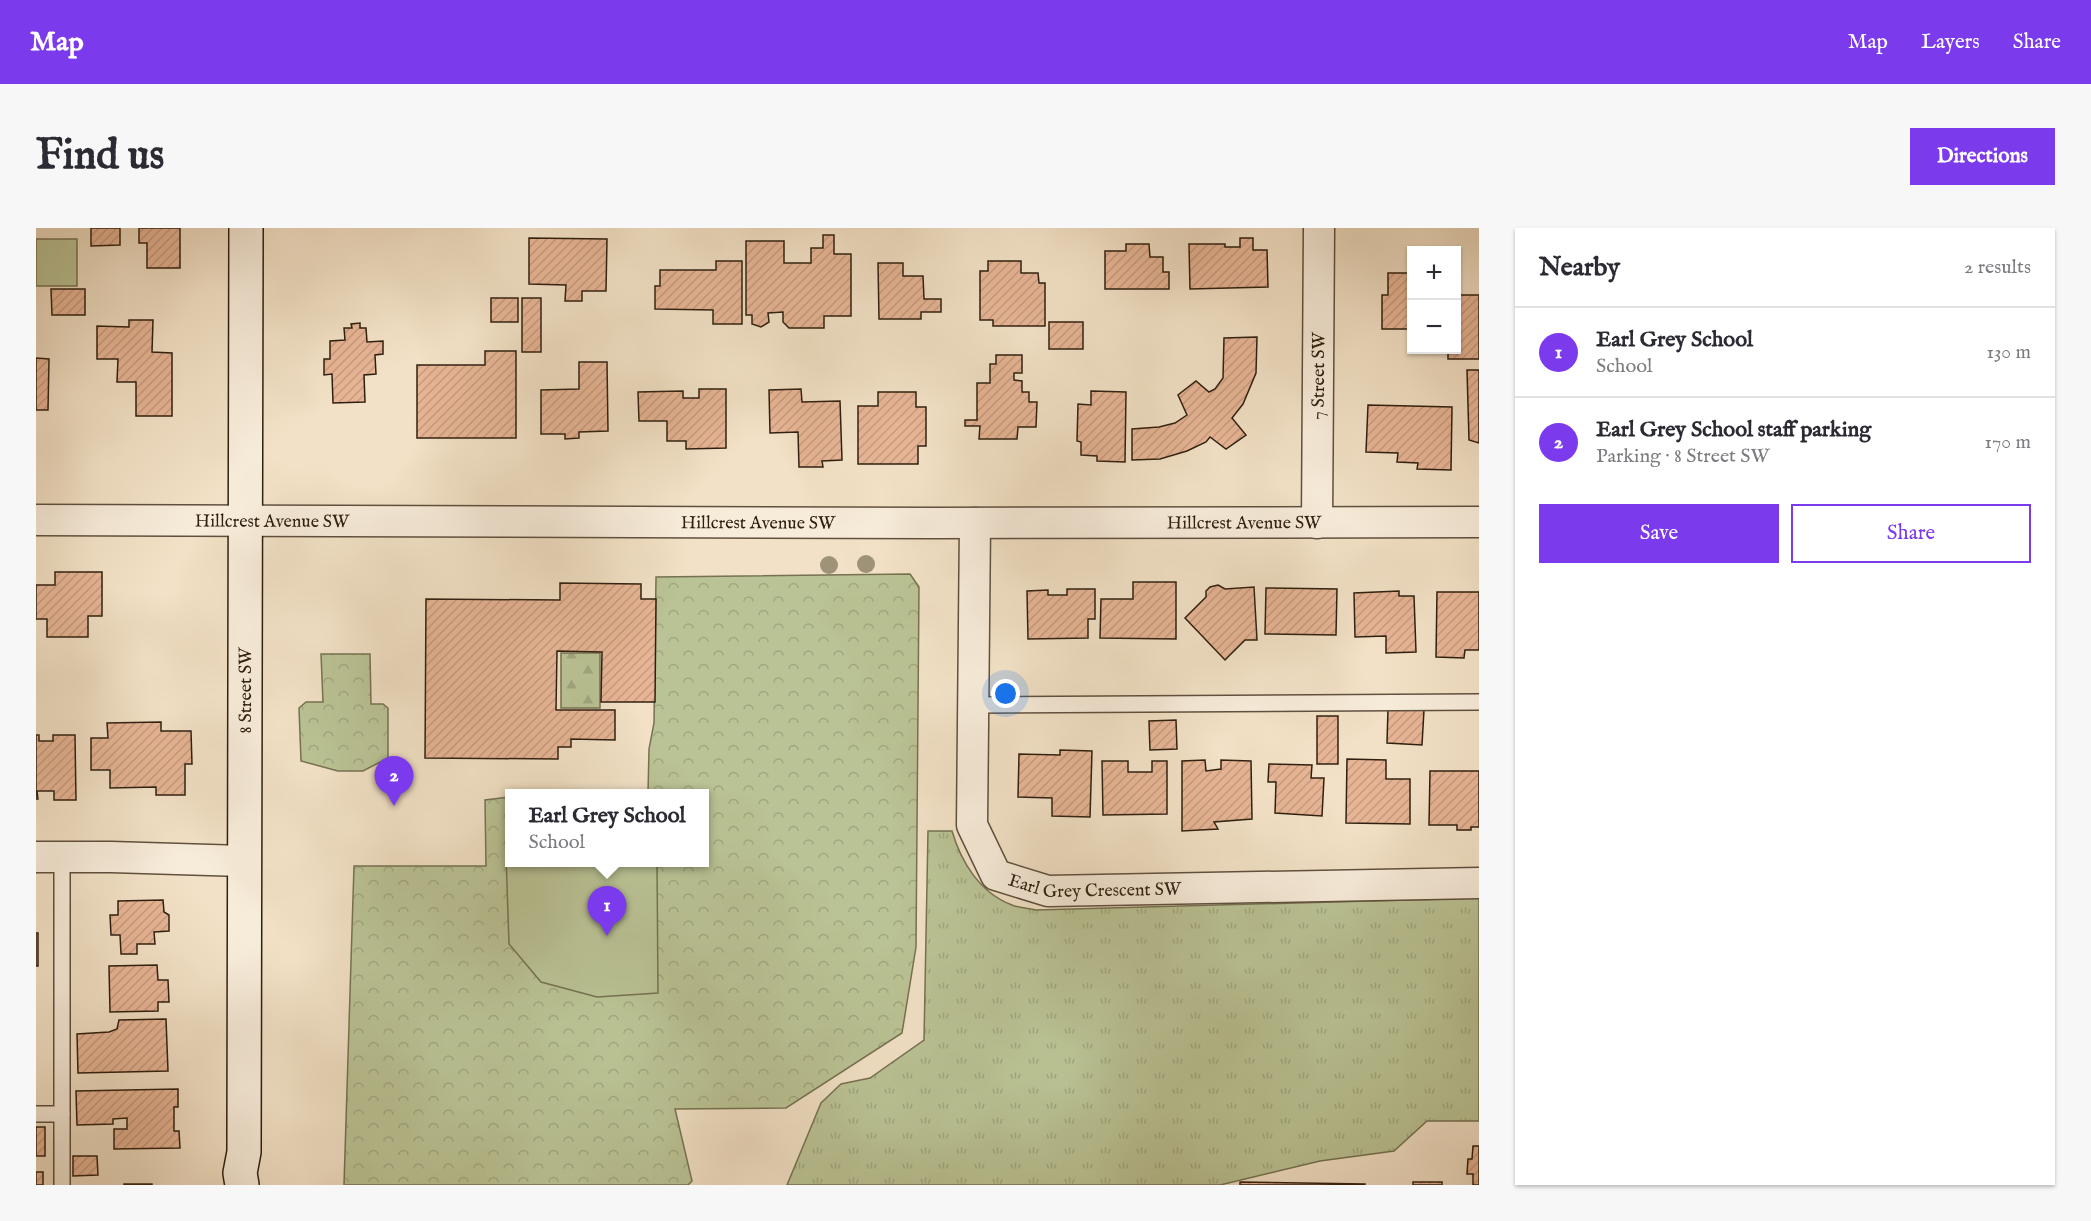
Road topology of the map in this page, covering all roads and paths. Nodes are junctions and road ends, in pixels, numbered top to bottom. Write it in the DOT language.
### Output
graph roads {
  1 [pos="246,228"];
  2 [pos="1319,228"];
  3 [pos="36,519"];
  4 [pos="245,519"];
  5 [pos="1479,522"];
  6 [pos="975,523"];
  7 [pos="1317,523"];
  8 [pos="1479,702"];
  9 [pos="973,705"];
  10 [pos="49,857"];
  11 [pos="243,861"];
  12 [pos="1479,883"];
  13 [pos="36,1114"];
  14 [pos="62,1114"];
  15 [pos="244,1152"];
  16 [pos="62,1185"];
  17 [pos="242,1185"];
  18 [pos="262,1185"];
  1 -- 4 [label="street, 8 Street SW"];
  2 -- 7 [label="street, 7 Street SW"];
  3 -- 4 [label="street, Hillcrest Avenue SW"];
  4 -- 6 [label="street, Hillcrest Avenue SW"];
  4 -- 11 [label="street, 8 Street SW"];
  5 -- 7 [label="street, Hillcrest Avenue SW"];
  6 -- 7 [label="street, Hillcrest Avenue SW"];
  6 -- 9 [label="street, Earl Grey Crescent SW"];
  8 -- 9 [label="lane"];
  9 -- 12 [label="street, Earl Grey Crescent SW"];
  10 -- 11 [label="street"];
  10 -- 14 [label="lane"];
  11 -- 15 [label="street, 8 Street SW"];
  13 -- 14 [label="lane"];
  14 -- 16 [label="lane"];
  15 -- 17 [label="street, 8 Street SW"];
  15 -- 18 [label="street, 8 Street SW"];
}
